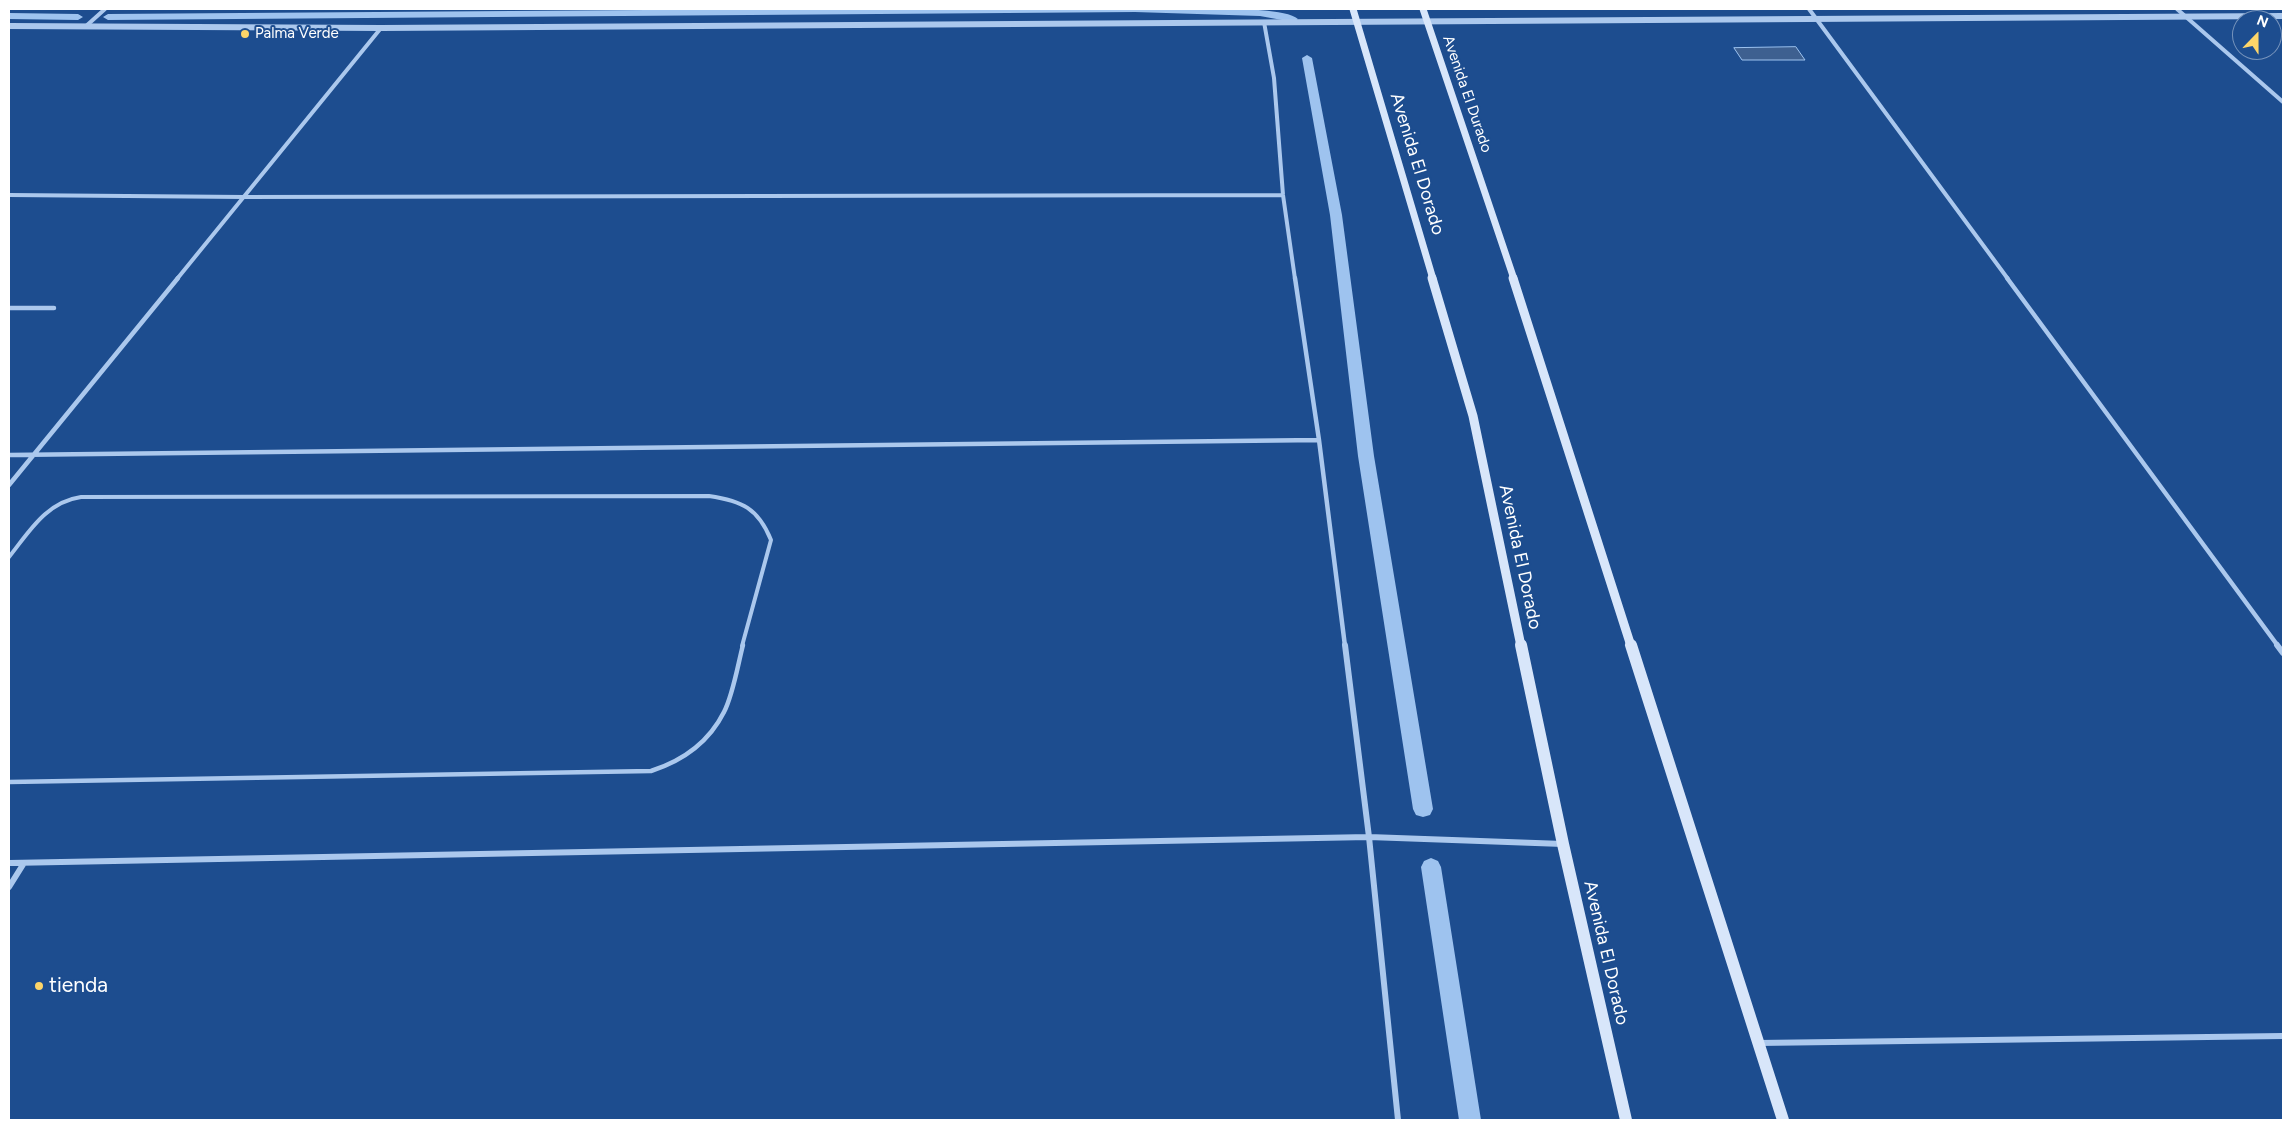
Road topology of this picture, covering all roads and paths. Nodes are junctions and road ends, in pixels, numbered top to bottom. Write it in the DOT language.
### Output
graph roads {
  1 [pos="105,9"];
  2 [pos="1352,9"];
  3 [pos="1423,9"];
  4 [pos="1809,9"];
  5 [pos="2177,9"];
  6 [pos="2185,16"];
  7 [pos="2283,16"];
  8 [pos="1817,21"];
  9 [pos="1264,22"];
  10 [pos="1357,22"];
  11 [pos="1428,22"];
  12 [pos="9,26"];
  13 [pos="86,27"];
  14 [pos="380,28"];
  15 [pos="2283,102"];
  16 [pos="9,195"];
  17 [pos="1283,196"];
  18 [pos="244,197"];
  19 [pos="9,308"];
  20 [pos="54,308"];
  21 [pos="1319,440"];
  22 [pos="9,455"];
  23 [pos="35,455"];
  24 [pos="9,486"];
  25 [pos="9,557"];
  26 [pos="2283,654"];
  27 [pos="9,782"];
  28 [pos="1369,837"];
  29 [pos="1563,844"];
  30 [pos="9,863"];
  31 [pos="24,863"];
  32 [pos="9,887"];
  33 [pos="2283,1036"];
  34 [pos="1758,1044"];
  35 [pos="1398,1120"];
  36 [pos="1626,1120"];
  37 [pos="1783,1120"];
  1 -- 13 [label="street"];
  2 -- 10 [label="main road, Avenida El Dorado"];
  3 -- 11 [label="main road, Avenida El Durado"];
  4 -- 8 [label="street"];
  5 -- 6 [label="street"];
  6 -- 7 [label="street"];
  6 -- 8 [label="street"];
  6 -- 15 [label="street"];
  8 -- 11 [label="street"];
  8 -- 26 [label="street"];
  9 -- 10 [label="street"];
  9 -- 14 [label="street"];
  9 -- 17 [label="street"];
  10 -- 11 [label="street"];
  10 -- 29 [label="main road, Avenida El Dorado"];
  11 -- 34 [label="main road, Avenida El Durado"];
  12 -- 13 [label="street"];
  13 -- 14 [label="street"];
  14 -- 18 [label="street"];
  16 -- 18 [label="street"];
  17 -- 18 [label="street"];
  17 -- 21 [label="street"];
  18 -- 23 [label="street"];
  19 -- 20 [label="street"];
  21 -- 23 [label="street"];
  21 -- 28 [label="street"];
  22 -- 23 [label="street"];
  23 -- 24 [label="street"];
  25 -- 27 [label="lane"];
  28 -- 29 [label="street"];
  28 -- 31 [label="street"];
  28 -- 35 [label="street"];
  29 -- 36 [label="main road, Avenida El Dorado"];
  30 -- 31 [label="street"];
  31 -- 32 [label="street"];
  33 -- 34 [label="street"];
  34 -- 37 [label="main road"];
}
